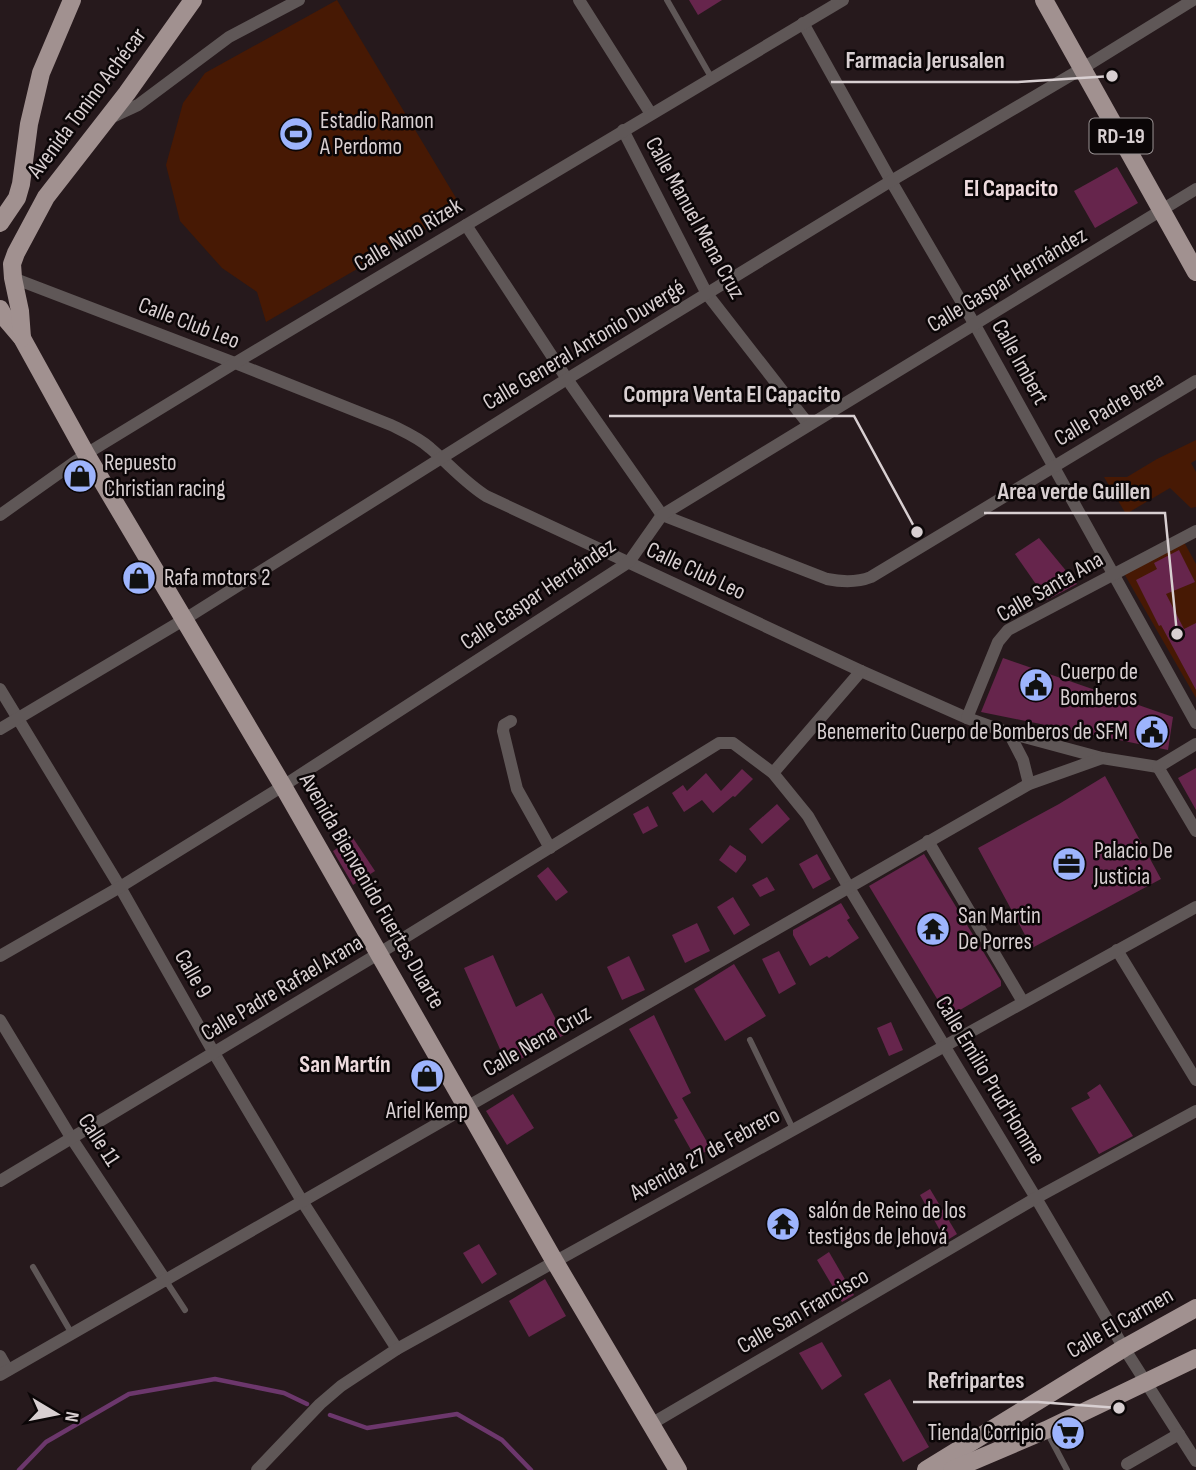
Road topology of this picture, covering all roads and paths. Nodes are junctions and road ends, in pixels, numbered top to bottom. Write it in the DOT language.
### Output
graph roads {
  1 [pos="72,0"];
  2 [pos="194,0"];
  3 [pos="299,0"];
  4 [pos="579,0"];
  5 [pos="667,0"];
  6 [pos="843,0"];
  7 [pos="1044,0"];
  8 [pos="1193,0"];
  9 [pos="803,23"];
  10 [pos="1083,68"];
  11 [pos="711,77"];
  12 [pos="132,99"];
  13 [pos="650,114"];
  14 [pos="623,130"];
  15 [pos="891,181"];
  16 [pos="22,184"];
  17 [pos="1196,190"];
  18 [pos="46,198"];
  19 [pos="1162,210"];
  20 [pos="0,223"];
  21 [pos="466,225"];
  22 [pos="1196,272"];
  23 [pos="13,278"];
  24 [pos="707,294"];
  25 [pos="0,309"];
  26 [pos="975,325"];
  27 [pos="22,338"];
  28 [pos="235,363"];
  29 [pos="567,379"];
  30 [pos="1196,381"];
  31 [pos="809,425"];
  32 [pos="86,454"];
  33 [pos="440,458"];
  34 [pos="1055,468"];
  35 [pos="0,515"];
  36 [pos="662,515"];
  37 [pos="1196,531"];
  38 [pos="629,562"];
  39 [pos="1114,574"];
  40 [pos="186,619"];
  41 [pos="862,671"];
  42 [pos="0,689"];
  43 [pos="18,718"];
  44 [pos="967,718"];
  45 [pos="511,721"];
  46 [pos="1196,723"];
  47 [pos="0,729"];
  48 [pos="1009,733"];
  49 [pos="726,742"];
  50 [pos="1196,744"];
  51 [pos="1102,758"];
  52 [pos="1158,767"];
  53 [pos="773,773"];
  54 [pos="1029,783"];
  55 [pos="283,786"];
  56 [pos="1196,831"];
  57 [pos="928,841"];
  58 [pos="550,848"];
  59 [pos="848,886"];
  60 [pos="120,887"];
  61 [pos="1196,907"];
  62 [pos="1117,950"];
  63 [pos="379,954"];
  64 [pos="0,956"];
  65 [pos="1023,1002"];
  66 [pos="0,1020"];
  67 [pos="750,1040"];
  68 [pos="944,1045"];
  69 [pos="214,1053"];
  70 [pos="1196,1080"];
  71 [pos="467,1106"];
  72 [pos="1196,1111"];
  73 [pos="793,1129"];
  74 [pos="72,1139"];
  75 [pos="0,1181"];
  76 [pos="1036,1198"];
  77 [pos="302,1202"];
  78 [pos="555,1262"];
  79 [pos="33,1267"];
  80 [pos="166,1281"];
  81 [pos="1196,1308"];
  82 [pos="185,1310"];
  83 [pos="72,1334"];
  84 [pos="1124,1348"];
  85 [pos="397,1349"];
  86 [pos="0,1356"];
  87 [pos="1196,1358"];
  88 [pos="4,1372"];
  89 [pos="1145,1382"];
  90 [pos="650,1424"];
  91 [pos="1046,1430"];
  92 [pos="1179,1434"];
  93 [pos="1196,1461"];
  94 [pos="1127,1464"];
  95 [pos="257,1470"];
  96 [pos="678,1470"];
  97 [pos="926,1470"];
  98 [pos="952,1470"];
  99 [pos="1067,1470"];
  1 -- 16 [label="main road"];
  2 -- 12 [label="main road, Avenida Tonino Achécar"];
  3 -- 12 [label="street"];
  4 -- 13 [label="street, Calle Manuel Mena Cruz"];
  5 -- 11 [label="lane"];
  6 -- 9 [label="street, Calle Nino Rizek"];
  7 -- 10 [label="main road, RD-19"];
  8 -- 10 [label="street, Calle General Antonio Duvergé"];
  9 -- 11 [label="street, Calle Nino Rizek"];
  9 -- 15 [label="street, Calle Imbert"];
  10 -- 15 [label="street, Calle General Antonio Duvergé"];
  10 -- 19 [label="main road, RD-19"];
  11 -- 13 [label="street, Calle Nino Rizek"];
  12 -- 18 [label="main road, Avenida Tonino Achécar"];
  13 -- 14 [label="street, Calle Nino Rizek"];
  14 -- 21 [label="street, Calle Nino Rizek"];
  14 -- 24 [label="street, Calle Manuel Mena Cruz"];
  15 -- 24 [label="street, Calle General Antonio Duvergé"];
  15 -- 26 [label="street, Calle Imbert"];
  16 -- 18 [label="main road"];
  16 -- 20 [label="main road"];
  17 -- 19 [label="street, Calle Gaspar Hernández"];
  18 -- 23 [label="main road, Avenida Tonino Achécar"];
  19 -- 22 [label="main road, RD-19"];
  19 -- 26 [label="street, Calle Gaspar Hernández"];
  21 -- 28 [label="street, Calle Nino Rizek"];
  21 -- 29 [label="street"];
  23 -- 27 [label="main road, Avenida Bienvenido Fuertes Duarte"];
  23 -- 28 [label="street, Calle Club Leo"];
  24 -- 29 [label="street, Calle General Antonio Duvergé"];
  24 -- 31 [label="street, Calle Manuel Mena Cruz"];
  25 -- 27 [label="main road, Avenida Bienvenido Fuertes Duarte"];
  26 -- 31 [label="street, Calle Gaspar Hernández"];
  26 -- 34 [label="street, Calle Imbert"];
  27 -- 32 [label="main road, Avenida Bienvenido Fuertes Duarte"];
  28 -- 32 [label="street, Calle Nino Rizek"];
  28 -- 33 [label="street, Calle Club Leo"];
  29 -- 33 [label="street, Calle General Antonio Duvergé"];
  29 -- 36 [label="street"];
  30 -- 34 [label="street, Calle Padre Brea"];
  31 -- 36 [label="street, Calle Gaspar Hernández"];
  32 -- 35 [label="street, Calle Nino Rizek"];
  32 -- 40 [label="main road, Avenida Bienvenido Fuertes Duarte"];
  33 -- 38 [label="street, Calle Club Leo"];
  33 -- 40 [label="street, Calle General Antonio Duvergé"];
  34 -- 36 [label="street, Calle Padre Brea"];
  34 -- 39 [label="street, Calle Imbert"];
  36 -- 38 [label="street, Calle Gaspar Hernández"];
  37 -- 39 [label="street, Calle Santa Ana"];
  38 -- 41 [label="street, Calle Club Leo"];
  38 -- 55 [label="street, Calle Gaspar Hernández"];
  39 -- 44 [label="street, Calle Santa Ana"];
  39 -- 46 [label="street, Calle Imbert"];
  40 -- 43 [label="street, Calle General Antonio Duvergé"];
  40 -- 55 [label="main road, Avenida Bienvenido Fuertes Duarte"];
  41 -- 44 [label="street, Calle Club Leo"];
  41 -- 53 [label="street"];
  42 -- 43 [label="street, Calle 9"];
  43 -- 47 [label="street, Calle General Antonio Duvergé"];
  43 -- 60 [label="street, Calle 9"];
  44 -- 48 [label="street, Calle Club Leo"];
  45 -- 58 [label="street"];
  48 -- 51 [label="street, Calle Club Leo"];
  48 -- 54 [label="street"];
  49 -- 53 [label="street, Calle Emilio Prud'Homme"];
  49 -- 58 [label="street, Calle Padre Rafael Arana"];
  50 -- 52 [label="street"];
  51 -- 52 [label="street, Calle Club Leo"];
  51 -- 54 [label="street, Calle Nena Cruz"];
  52 -- 56 [label="street"];
  53 -- 59 [label="street, Calle Emilio Prud'Homme"];
  54 -- 57 [label="street, Calle Nena Cruz"];
  55 -- 60 [label="street, Calle Gaspar Hernández"];
  55 -- 63 [label="main road, Avenida Bienvenido Fuertes Duarte"];
  57 -- 59 [label="street, Calle Nena Cruz"];
  57 -- 65 [label="street"];
  58 -- 63 [label="street, Calle Padre Rafael Arana"];
  59 -- 68 [label="street, Calle Emilio Prud'Homme"];
  59 -- 71 [label="street, Calle Nena Cruz"];
  60 -- 64 [label="street, Calle Gaspar Hernández"];
  60 -- 69 [label="street, Calle 9"];
  61 -- 62 [label="street, Avenida 27 de Febrero"];
  62 -- 65 [label="street, Avenida 27 de Febrero"];
  62 -- 70 [label="street"];
  63 -- 69 [label="street, Calle Padre Rafael Arana"];
  63 -- 71 [label="main road, Avenida Bienvenido Fuertes Duarte"];
  65 -- 68 [label="street, Avenida 27 de Febrero"];
  66 -- 74 [label="street, Calle 11"];
  67 -- 73 [label="lane"];
  68 -- 73 [label="street, Avenida 27 de Febrero"];
  68 -- 76 [label="street, Calle Emilio Prud'Homme"];
  69 -- 74 [label="street, Calle Padre Rafael Arana"];
  69 -- 77 [label="street, Calle 9"];
  71 -- 77 [label="street, Calle Nena Cruz"];
  71 -- 78 [label="main road, Avenida Bienvenido Fuertes Duarte"];
  72 -- 76 [label="street, Calle San Francisco"];
  73 -- 78 [label="street, Avenida 27 de Febrero"];
  74 -- 75 [label="street, Calle Padre Rafael Arana"];
  74 -- 80 [label="street, Calle 11"];
  76 -- 84 [label="street, Calle Emilio Prud'Homme"];
  76 -- 90 [label="street, Calle San Francisco"];
  77 -- 80 [label="street, Calle Nena Cruz"];
  77 -- 85 [label="street, Calle 9"];
  78 -- 85 [label="street, Avenida 27 de Febrero"];
  78 -- 90 [label="main road, Avenida Bienvenido Fuertes Duarte"];
  79 -- 83 [label="lane"];
  80 -- 82 [label="lane"];
  80 -- 83 [label="street, Calle Nena Cruz"];
  81 -- 84 [label="main road, Calle El Carmen"];
  83 -- 88 [label="street, Calle Nena Cruz"];
  84 -- 89 [label="street, Calle Emilio Prud'Homme"];
  84 -- 97 [label="main road, Calle El Carmen"];
  85 -- 95 [label="street, Avenida 27 de Febrero"];
  86 -- 88 [label="street"];
  87 -- 89 [label="main road"];
  89 -- 91 [label="main road"];
  89 -- 92 [label="street, Calle Emilio Prud'Homme"];
  90 -- 96 [label="main road, Avenida Bienvenido Fuertes Duarte"];
  91 -- 98 [label="main road"];
  91 -- 99 [label="lane"];
  92 -- 93 [label="street, Calle Emilio Prud'Homme"];
  92 -- 94 [label="street"];
}
